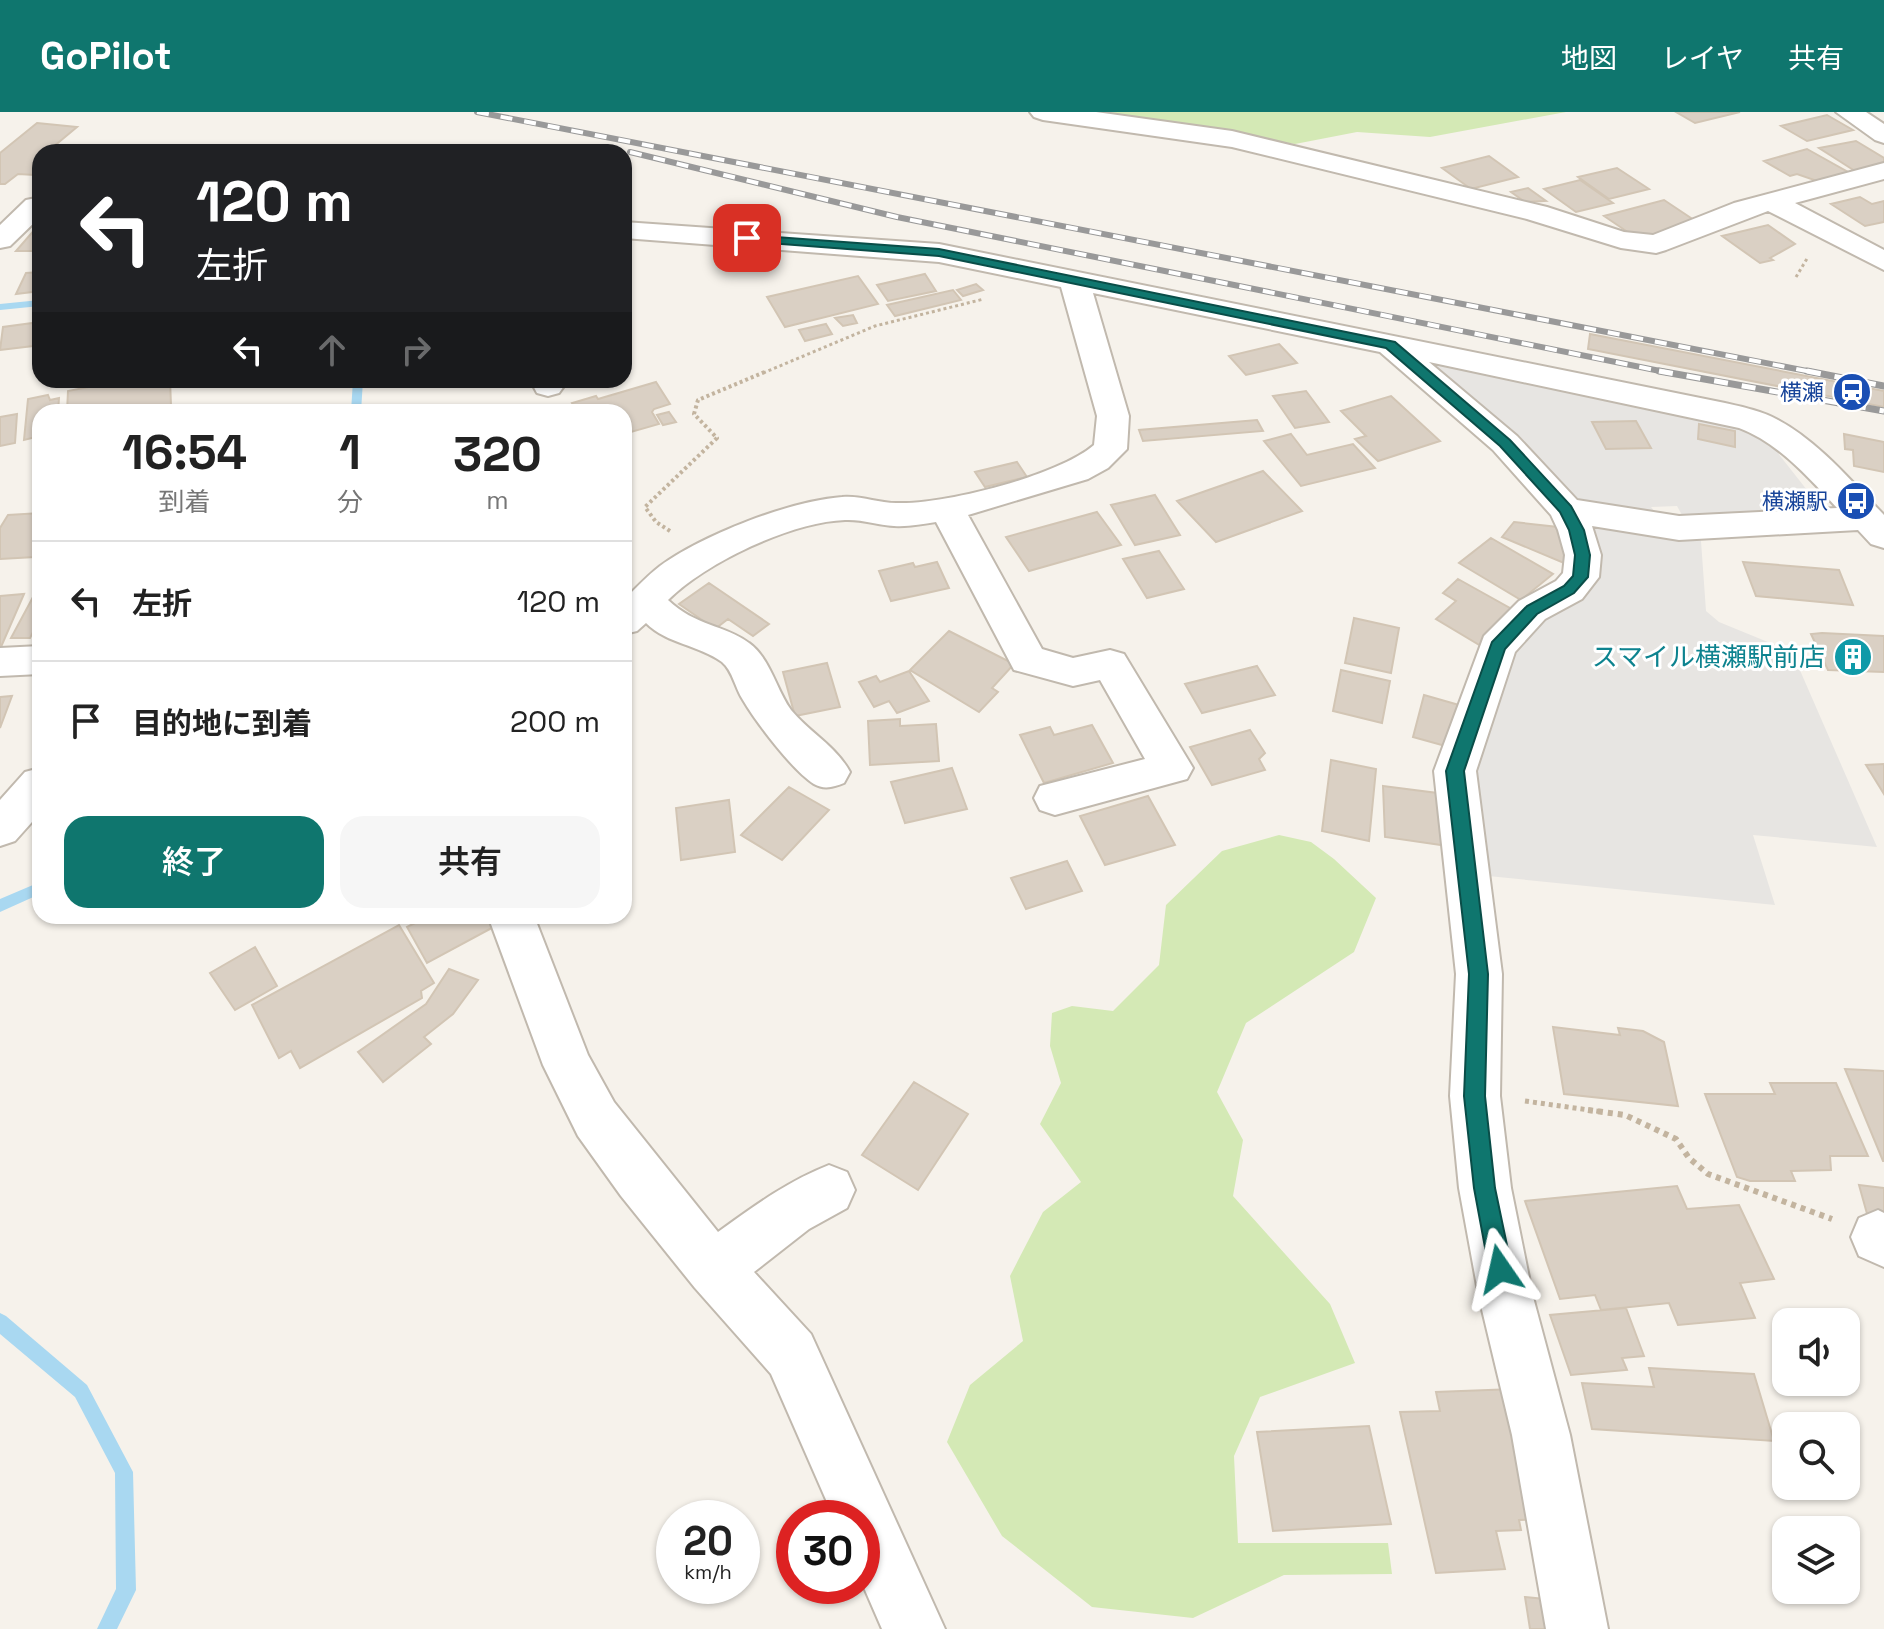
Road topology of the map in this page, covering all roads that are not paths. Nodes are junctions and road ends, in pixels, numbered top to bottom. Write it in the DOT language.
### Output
graph roads {
  1 [pos="1043,112"];
  2 [pos="1849,112"];
  3 [pos="1884,135"];
  4 [pos="1884,171"];
  5 [pos="1770,201"];
  6 [pos="0,202"];
  7 [pos="32,205"];
  8 [pos="32,211"];
  9 [pos="632,231"];
  10 [pos="0,240"];
  11 [pos="1884,261"];
  12 [pos="1074,280"];
  13 [pos="1390,345"];
  14 [pos="947,509"];
  15 [pos="1566,510"];
  16 [pos="1875,527"];
  17 [pos="636,612"];
  18 [pos="32,660"];
  19 [pos="0,662"];
  20 [pos="829,772"];
  21 [pos="32,793"];
  22 [pos="1055,798"];
  23 [pos="0,829"];
  24 [pos="514,924"];
  25 [pos="829,1190"];
  26 [pos="714,1269"];
  27 [pos="914,1629"];
  28 [pos="1577,1629"];
  1 -- 5 [label="street"];
  2 -- 3 [label="street"];
  4 -- 5 [label="street"];
  5 -- 11 [label="street"];
  6 -- 7 [label="street"];
  8 -- 10 [label="street"];
  9 -- 12 [label="street"];
  12 -- 13 [label="street"];
  12 -- 14 [label="street"];
  13 -- 15 [label="street"];
  13 -- 16 [label="street"];
  14 -- 17 [label="street"];
  14 -- 22 [label="street"];
  15 -- 16 [label="street"];
  15 -- 28 [label="street"];
  17 -- 20 [label="street"];
  18 -- 19 [label="street"];
  21 -- 23 [label="street"];
  24 -- 26 [label="street"];
  25 -- 26 [label="street"];
  26 -- 27 [label="street"];
}
